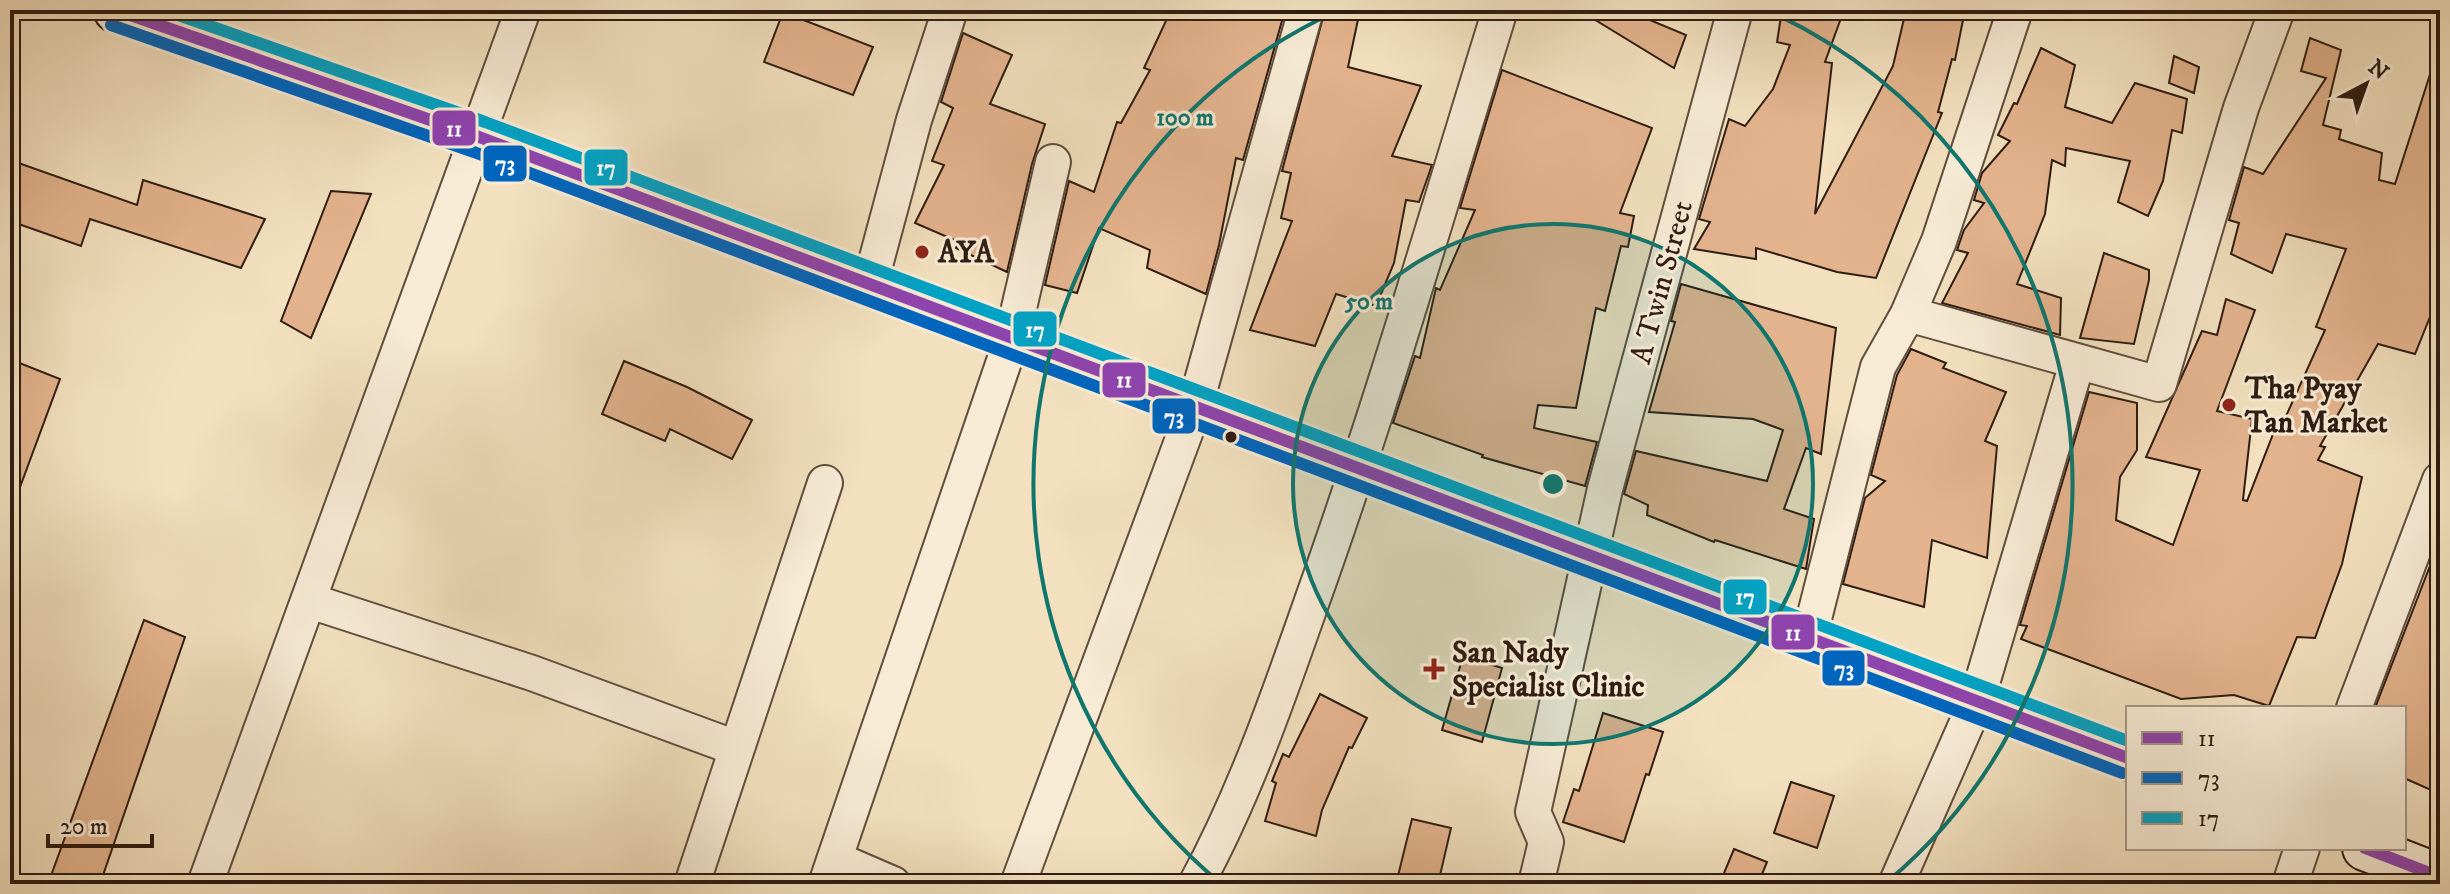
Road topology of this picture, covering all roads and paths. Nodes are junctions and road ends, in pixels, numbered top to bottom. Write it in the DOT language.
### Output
graph roads {
  1 [pos="116,10"];
  2 [pos="523,10"];
  3 [pos="950,10"];
  4 [pos="1306,10"];
  5 [pos="1500,10"];
  6 [pos="1735,10"];
  7 [pos="2015,10"];
  8 [pos="2277,10"];
  9 [pos="479,137"];
  10 [pos="1053,162"];
  11 [pos="870,284"];
  12 [pos="1908,314"];
  13 [pos="1012,338"];
  14 [pos="2077,363"];
  15 [pos="1195,406"];
  16 [pos="1360,468"];
  17 [pos="825,483"];
  18 [pos="2439,485"];
  19 [pos="1591,554"];
  20 [pos="310,601"];
  21 [pos="1809,638"];
  22 [pos="1977,700"];
  23 [pos="2355,706"];
  24 [pos="736,748"];
  25 [pos="2126,757"];
  26 [pos="2301,850"];
  27 [pos="2370,850"];
  28 [pos="830,872"];
  29 [pos="2440,877"];
  30 [pos="205,884"];
  31 [pos="692,884"];
  32 [pos="893,884"];
  33 [pos="1018,884"];
  34 [pos="1196,884"];
  35 [pos="1536,884"];
  36 [pos="1896,884"];
  37 [pos="2290,884"];
  1 -- 9 [label="main road"];
  2 -- 9 [label="street"];
  3 -- 11 [label="street"];
  4 -- 15 [label="street"];
  5 -- 16 [label="street"];
  6 -- 19 [label="street, A Twin Street"];
  7 -- 12 [label="street"];
  8 -- 14 [label="street"];
  9 -- 11 [label="main road"];
  9 -- 20 [label="street"];
  10 -- 13 [label="street"];
  11 -- 13 [label="main road"];
  12 -- 14 [label="street"];
  12 -- 21 [label="street"];
  13 -- 15 [label="main road"];
  13 -- 28 [label="street"];
  14 -- 22 [label="street"];
  15 -- 16 [label="main road"];
  15 -- 33 [label="street"];
  16 -- 19 [label="main road"];
  16 -- 34 [label="street"];
  17 -- 24 [label="street"];
  18 -- 23 [label="street"];
  19 -- 21 [label="main road"];
  19 -- 35 [label="street, A Twin Street"];
  20 -- 24 [label="street"];
  20 -- 30 [label="street"];
  21 -- 22 [label="main road"];
  22 -- 25 [label="main road"];
  22 -- 36 [label="street"];
  24 -- 31 [label="street"];
  26 -- 37 [label="street"];
  27 -- 29 [label="main road"];
  28 -- 32 [label="street"];
}
